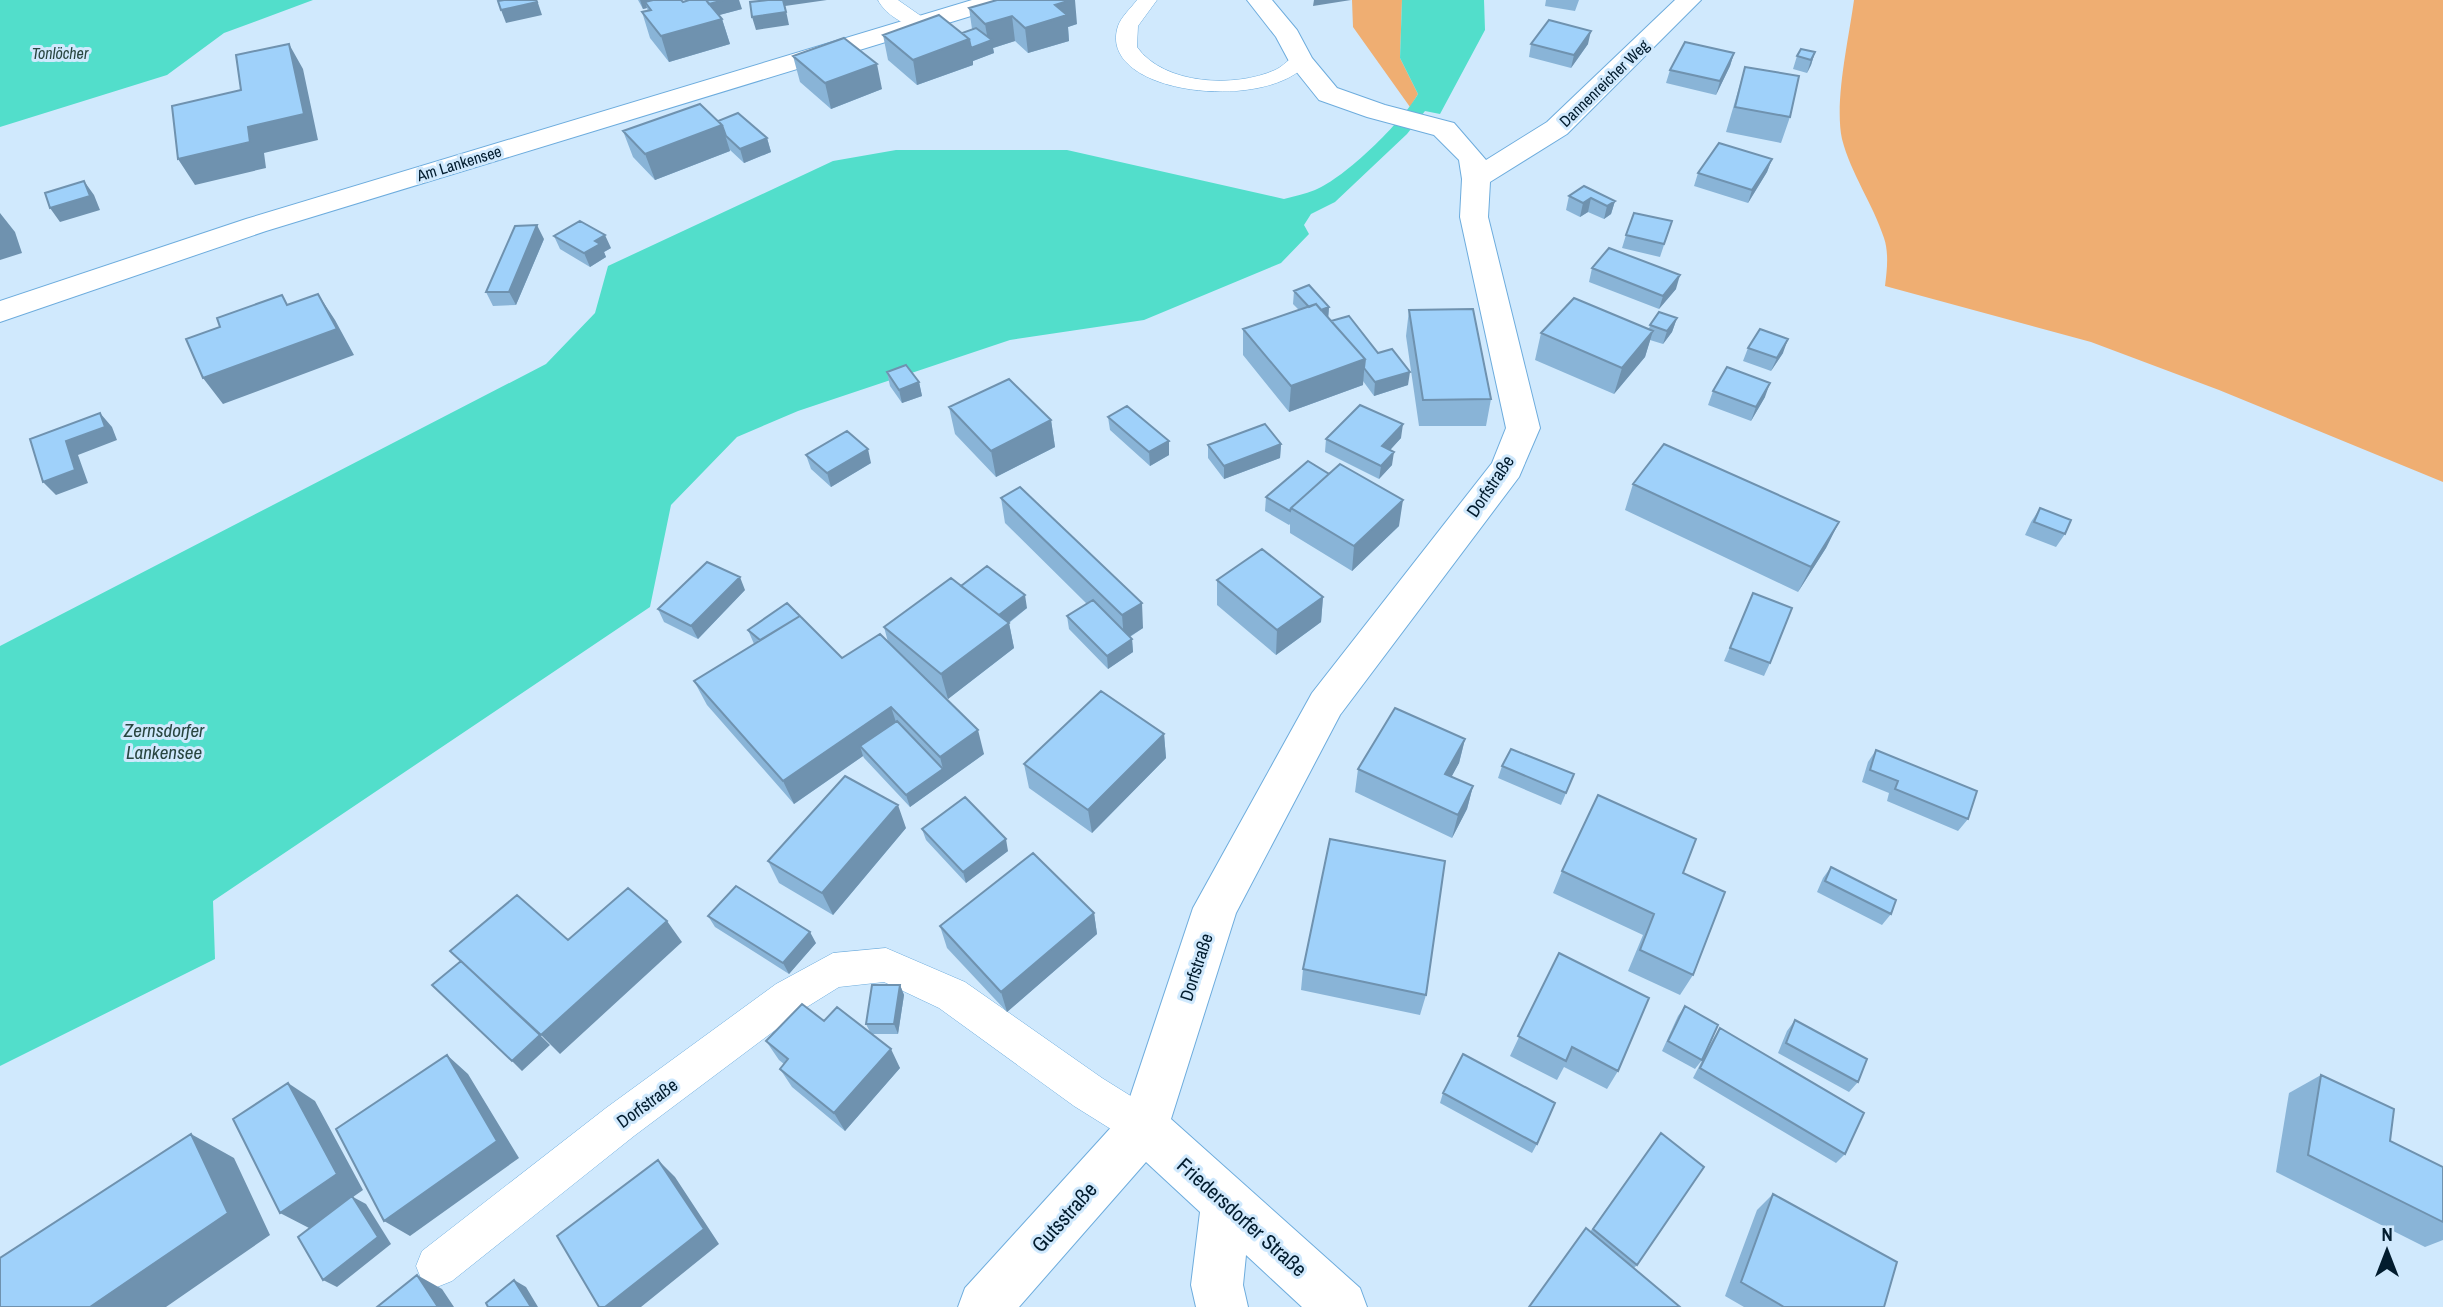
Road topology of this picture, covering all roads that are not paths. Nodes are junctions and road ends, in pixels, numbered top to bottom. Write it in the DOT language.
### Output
graph roads {
  1 [pos="888,0"];
  2 [pos="998,0"];
  3 [pos="1147,0"];
  4 [pos="1259,0"];
  5 [pos="1689,0"];
  6 [pos="921,23"];
  7 [pos="1300,60"];
  8 [pos="1476,179"];
  9 [pos="0,312"];
  10 [pos="1144,1127"];
  11 [pos="1226,1204"];
  12 [pos="437,1266"];
  13 [pos="984,1307"];
  14 [pos="1222,1307"];
  15 [pos="1341,1307"];
  1 -- 6 [label="lane"];
  2 -- 6 [label="street, Am Lankensee"];
  3 -- 7 [label="lane"];
  4 -- 7 [label="street, Dorfstraße"];
  5 -- 8 [label="street, Dannenreicher Weg"];
  6 -- 9 [label="street, Am Lankensee"];
  7 -- 8 [label="street, Dorfstraße"];
  8 -- 10 [label="street, Dorfstraße"];
  10 -- 11 [label="street, Friedersdorfer Straße"];
  10 -- 12 [label="lane, Dorfstraße"];
  10 -- 13 [label="street, Gutsstraße"];
  11 -- 14 [label="street"];
  11 -- 15 [label="street, Friedersdorfer Straße"];
}
